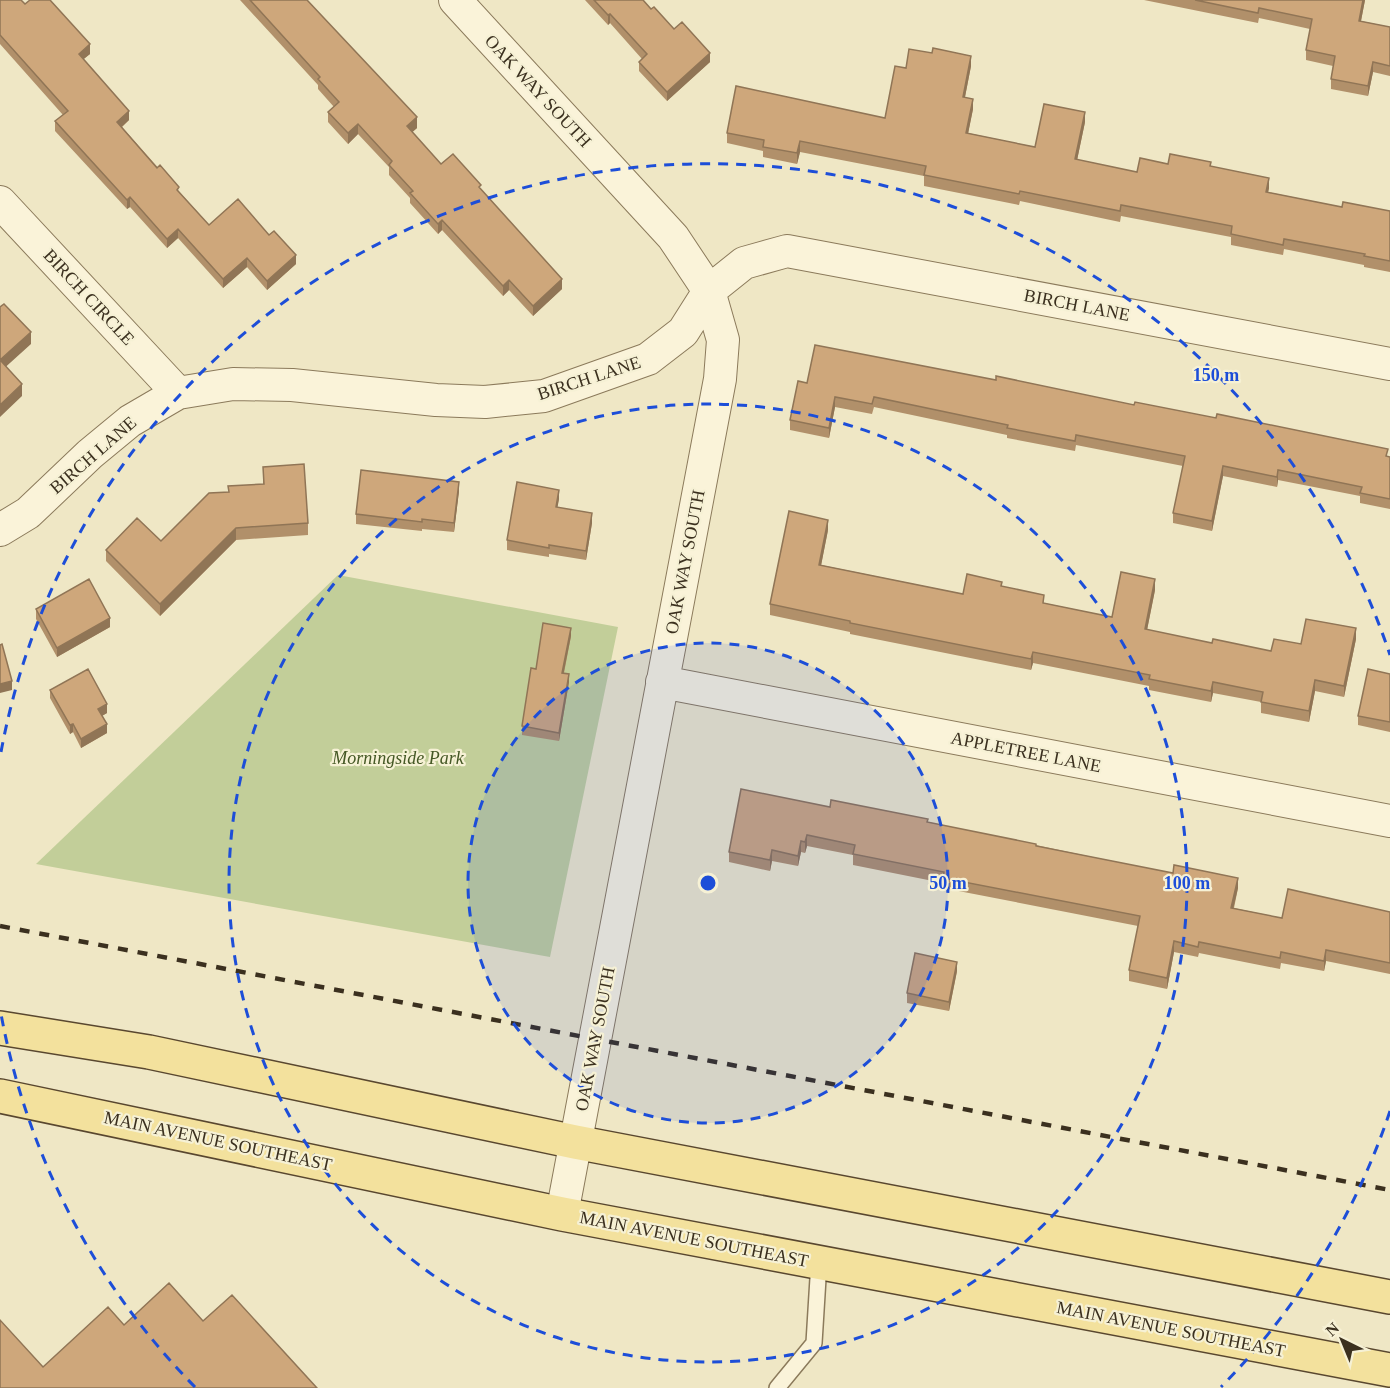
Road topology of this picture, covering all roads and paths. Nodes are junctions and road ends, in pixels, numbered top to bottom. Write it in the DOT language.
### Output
graph roads {
  1 [pos="455,0"];
  2 [pos="0,202"];
  3 [pos="709,291"];
  4 [pos="1390,364"];
  5 [pos="177,393"];
  6 [pos="0,530"];
  7 [pos="662,682"];
  8 [pos="1390,821"];
  9 [pos="0,1028"];
  10 [pos="0,1096"];
  11 [pos="575,1142"];
  12 [pos="562,1214"];
  13 [pos="819,1262"];
  14 [pos="1390,1297"];
  15 [pos="1390,1370"];
  16 [pos="777,1388"];
  1 -- 3 [label="street, OAK WAY SOUTH"];
  2 -- 5 [label="street, BIRCH CIRCLE"];
  3 -- 4 [label="street, BIRCH LANE"];
  3 -- 5 [label="street, BIRCH LANE"];
  3 -- 7 [label="street, OAK WAY SOUTH"];
  5 -- 6 [label="street, BIRCH LANE"];
  7 -- 8 [label="street, APPLETREE LANE"];
  7 -- 11 [label="street, OAK WAY SOUTH"];
  9 -- 11 [label="main road"];
  10 -- 12 [label="main road, MAIN AVENUE SOUTHEAST"];
  11 -- 12 [label="street, OAK WAY SOUTH"];
  11 -- 14 [label="main road"];
  12 -- 13 [label="main road, MAIN AVENUE SOUTHEAST"];
  13 -- 15 [label="main road, MAIN AVENUE SOUTHEAST"];
  13 -- 16 [label="lane"];
}
